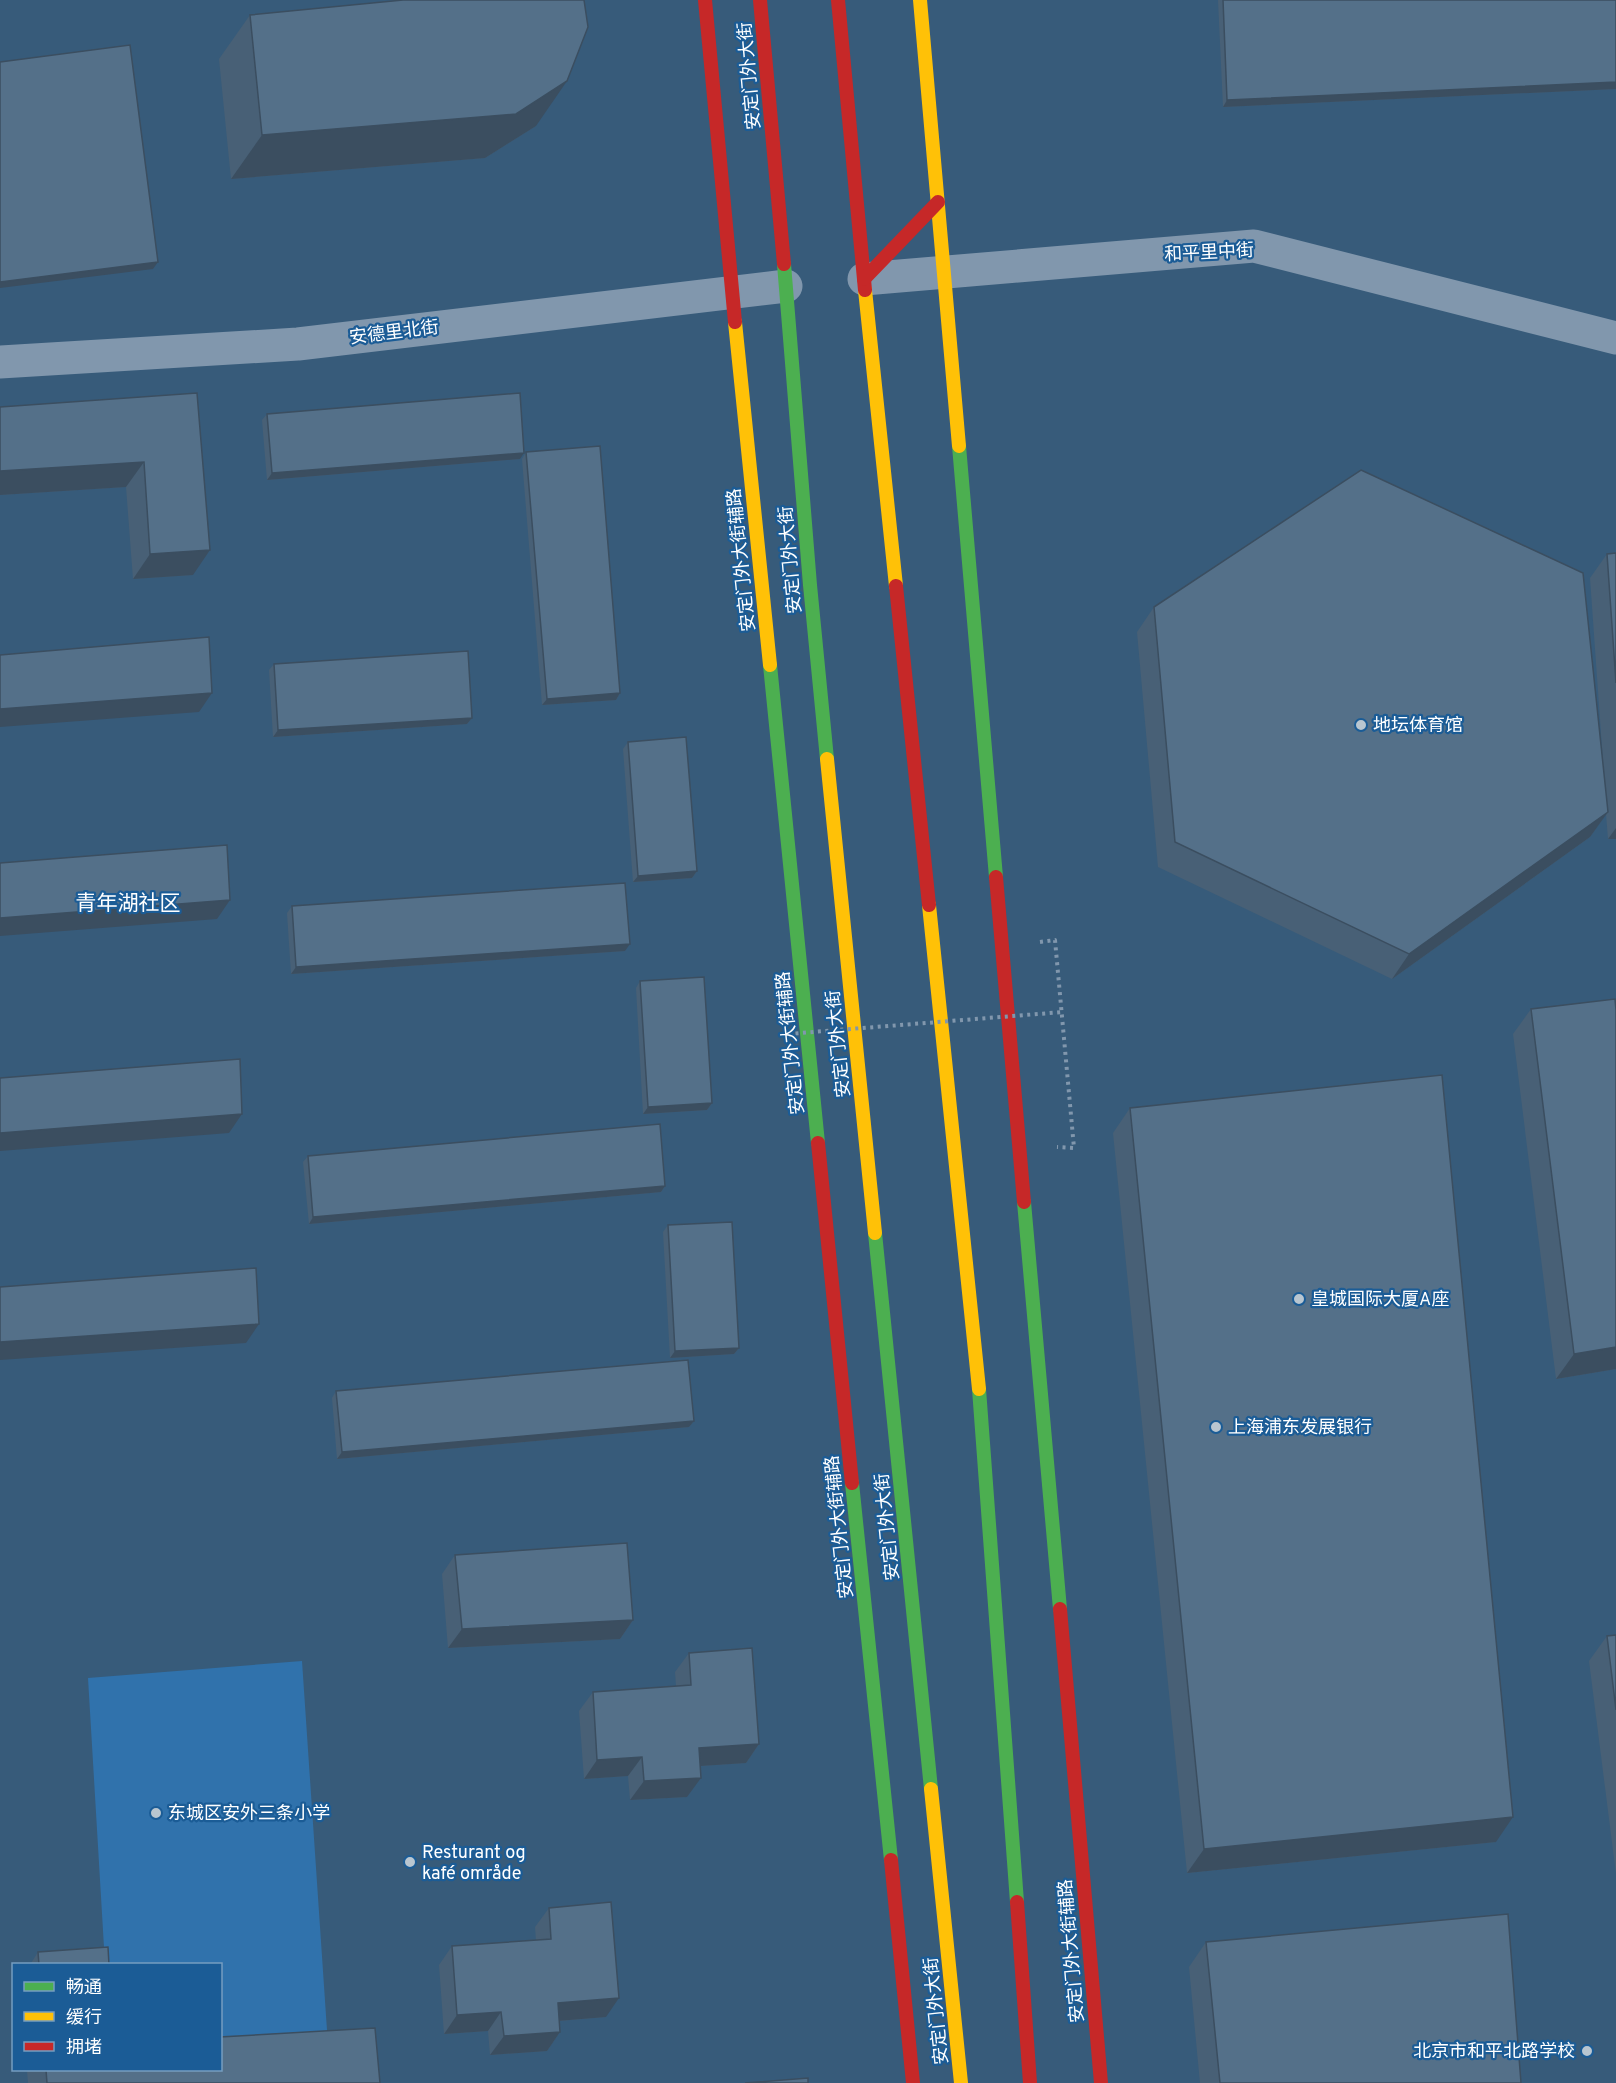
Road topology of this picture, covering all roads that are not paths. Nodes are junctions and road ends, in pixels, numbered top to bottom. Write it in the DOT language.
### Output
graph roads {
  1 [pos="705,0"];
  2 [pos="760,0"];
  3 [pos="838,0"];
  4 [pos="920,0"];
  5 [pos="939,201"];
  6 [pos="944,272"];
  7 [pos="864,279"];
  8 [pos="786,286"];
  9 [pos="732,292"];
  10 [pos="1616,338"];
  11 [pos="0,362"];
  12 [pos="913,2083"];
  13 [pos="961,2083"];
  14 [pos="1030,2083"];
  15 [pos="1101,2083"];
  1 -- 9 [label="main road, 安定门外大街辅路"];
  2 -- 8 [label="main road, 安定门外大街"];
  3 -- 7 [label="main road"];
  4 -- 5 [label="main road, 安定门外大街辅路"];
  5 -- 6 [label="main road, 安定门外大街辅路"];
  5 -- 7 [label="main road"];
  6 -- 7 [label="street, 和平里中街"];
  6 -- 10 [label="street, 和平里中街"];
  6 -- 15 [label="main road, 安定门外大街辅路"];
  7 -- 14 [label="main road"];
  8 -- 9 [label="street, 安德里北街"];
  8 -- 13 [label="main road, 安定门外大街"];
  9 -- 11 [label="street, 安德里北街"];
  9 -- 12 [label="main road, 安定门外大街辅路"];
}
